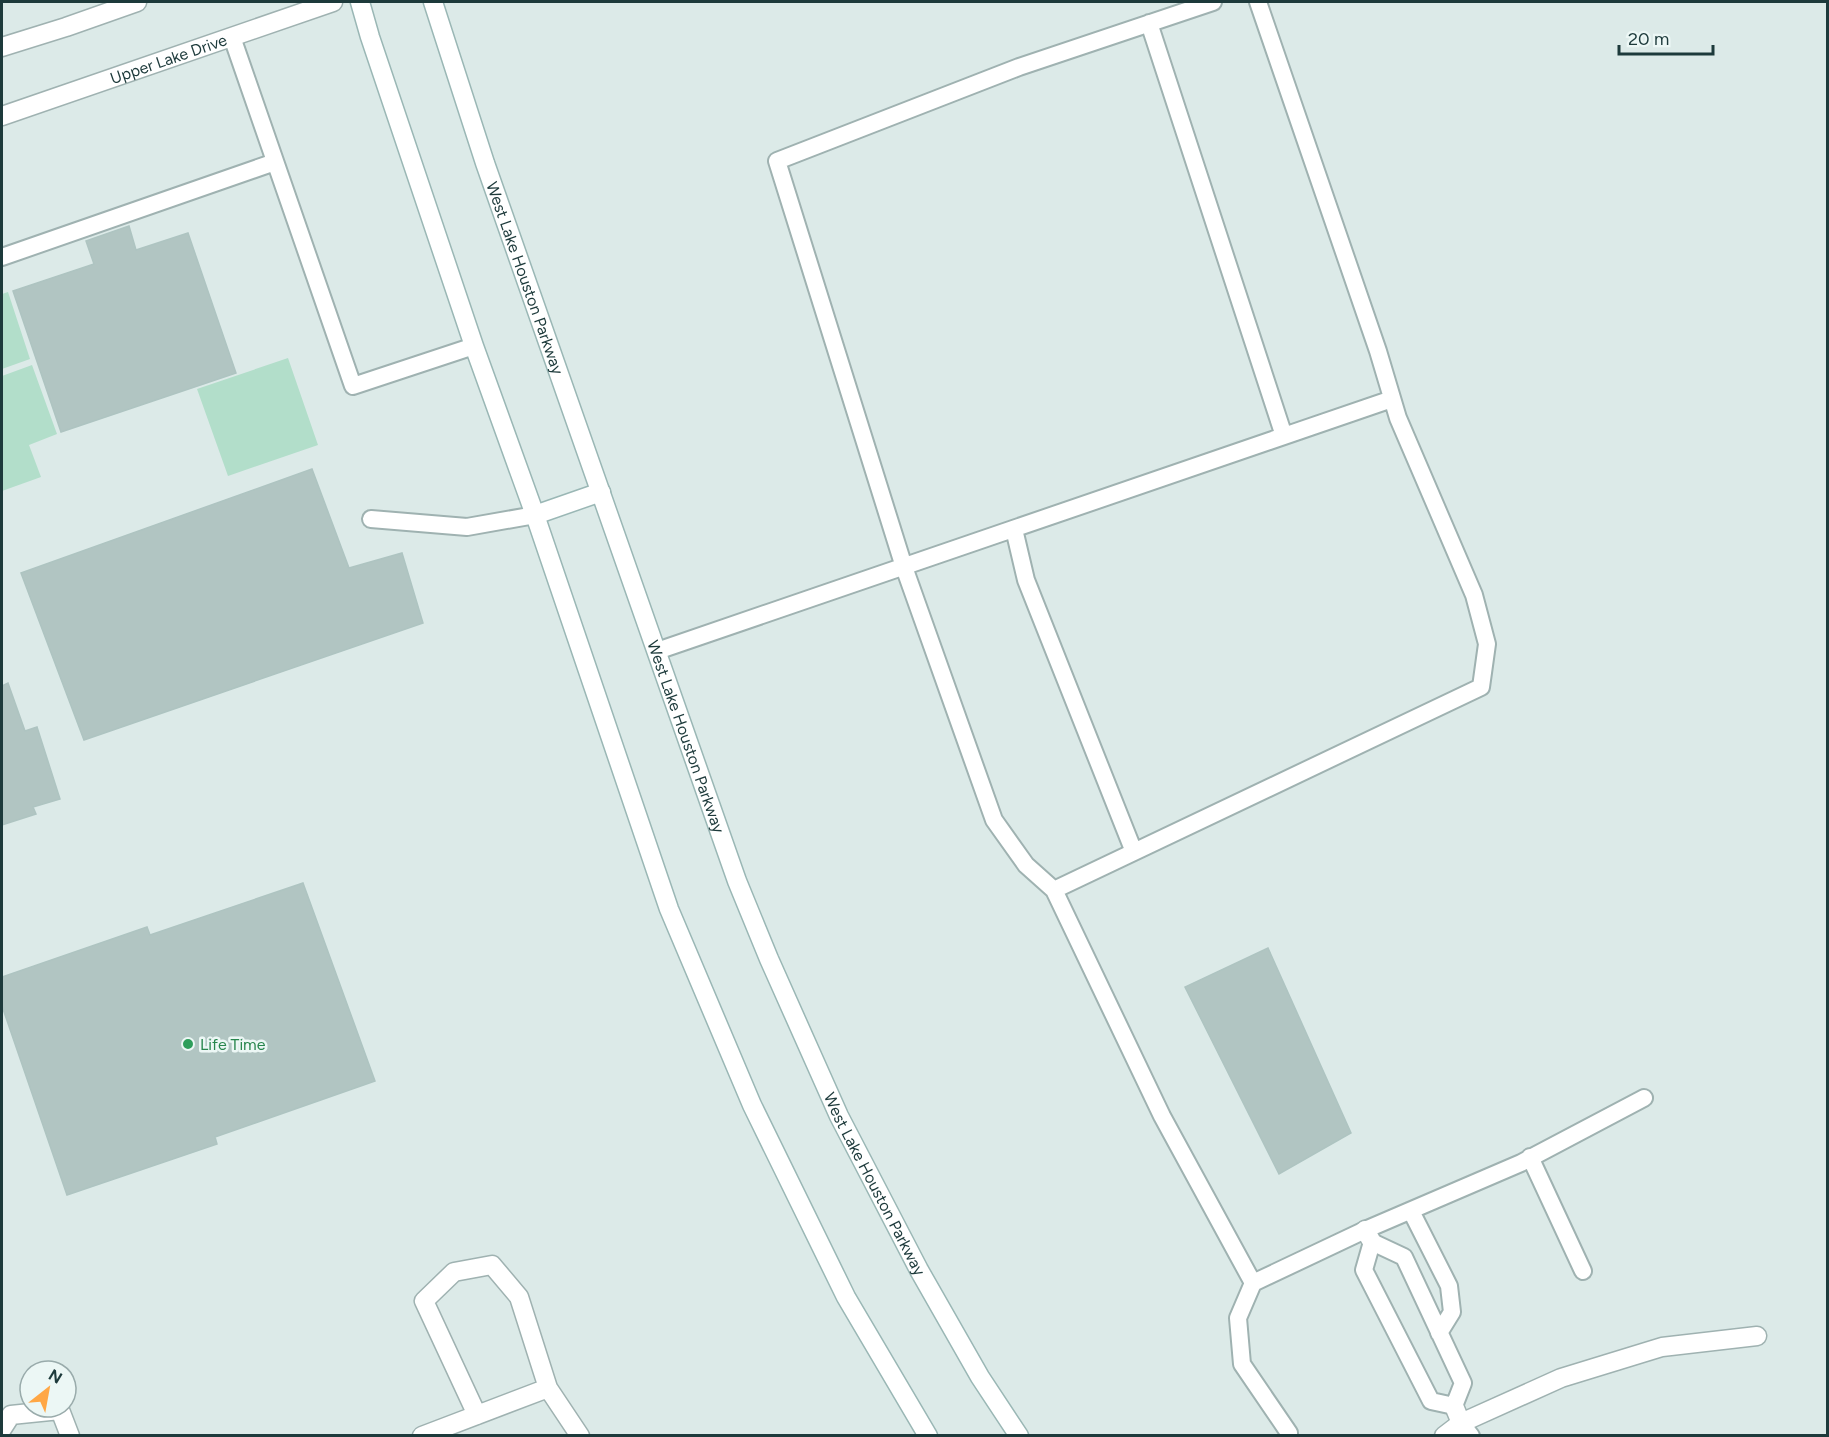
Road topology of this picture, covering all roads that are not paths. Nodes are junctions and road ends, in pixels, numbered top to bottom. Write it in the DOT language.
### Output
graph roads {
  1 [pos="137,2"];
  2 [pos="333,2"];
  3 [pos="360,2"];
  4 [pos="433,2"];
  5 [pos="1213,2"];
  6 [pos="1258,2"];
  7 [pos="1149,23"];
  8 [pos="232,37"];
  9 [pos="2,47"];
  10 [pos="2,116"];
  11 [pos="275,162"];
  12 [pos="2,257"];
  13 [pos="474,346"];
  14 [pos="1392,399"];
  15 [pos="1284,436"];
  16 [pos="601,492"];
  17 [pos="535,515"];
  18 [pos="371,519"];
  19 [pos="1014,529"];
  20 [pos="904,567"];
  21 [pos="657,651"];
  22 [pos="1134,852"];
  23 [pos="1054,890"];
  24 [pos="1644,1098"];
  25 [pos="1530,1157"];
  26 [pos="1411,1211"];
  27 [pos="1369,1236"];
  28 [pos="1583,1271"];
  29 [pos="1253,1283"];
  30 [pos="1440,1333"];
  31 [pos="1757,1336"];
  32 [pos="548,1388"];
  33 [pos="1454,1406"];
  34 [pos="477,1415"];
  35 [pos="2,1429"];
  36 [pos="1466,1429"];
  37 [pos="1289,1432"];
  38 [pos="70,1436"];
  39 [pos="422,1436"];
  40 [pos="580,1436"];
  41 [pos="928,1436"];
  42 [pos="1019,1436"];
  43 [pos="1444,1436"];
  1 -- 9 [label="main road"];
  2 -- 8 [label="main road, Upper Lake Drive"];
  3 -- 13 [label="main road"];
  4 -- 16 [label="main road, West Lake Houston Parkway"];
  5 -- 7 [label="lane"];
  6 -- 14 [label="lane"];
  7 -- 15 [label="lane"];
  7 -- 20 [label="lane"];
  8 -- 10 [label="main road, Upper Lake Drive"];
  8 -- 11 [label="lane"];
  11 -- 12 [label="lane"];
  11 -- 13 [label="lane"];
  13 -- 17 [label="main road"];
  14 -- 15 [label="lane"];
  14 -- 22 [label="lane"];
  15 -- 19 [label="lane"];
  16 -- 17 [label="main road"];
  16 -- 21 [label="main road, West Lake Houston Parkway"];
  17 -- 18 [label="lane"];
  17 -- 41 [label="main road"];
  19 -- 20 [label="lane"];
  19 -- 22 [label="lane"];
  20 -- 21 [label="lane"];
  20 -- 23 [label="lane"];
  21 -- 42 [label="main road, West Lake Houston Parkway"];
  22 -- 23 [label="lane"];
  23 -- 29 [label="lane"];
  24 -- 25 [label="lane"];
  25 -- 26 [label="lane"];
  25 -- 28 [label="lane"];
  26 -- 27 [label="lane"];
  26 -- 30 [label="lane"];
  27 -- 29 [label="lane"];
  27 -- 30 [label="lane"];
  27 -- 33 [label="lane"];
  29 -- 37 [label="lane"];
  30 -- 33 [label="lane"];
  31 -- 36 [label="main road"];
  32 -- 34 [label="main road"];
  32 -- 34 [label="main road"];
  32 -- 40 [label="main road"];
  33 -- 36 [label="main road"];
  34 -- 39 [label="main road"];
  35 -- 38 [label="main road"];
  36 -- 43 [label="main road"];
}
